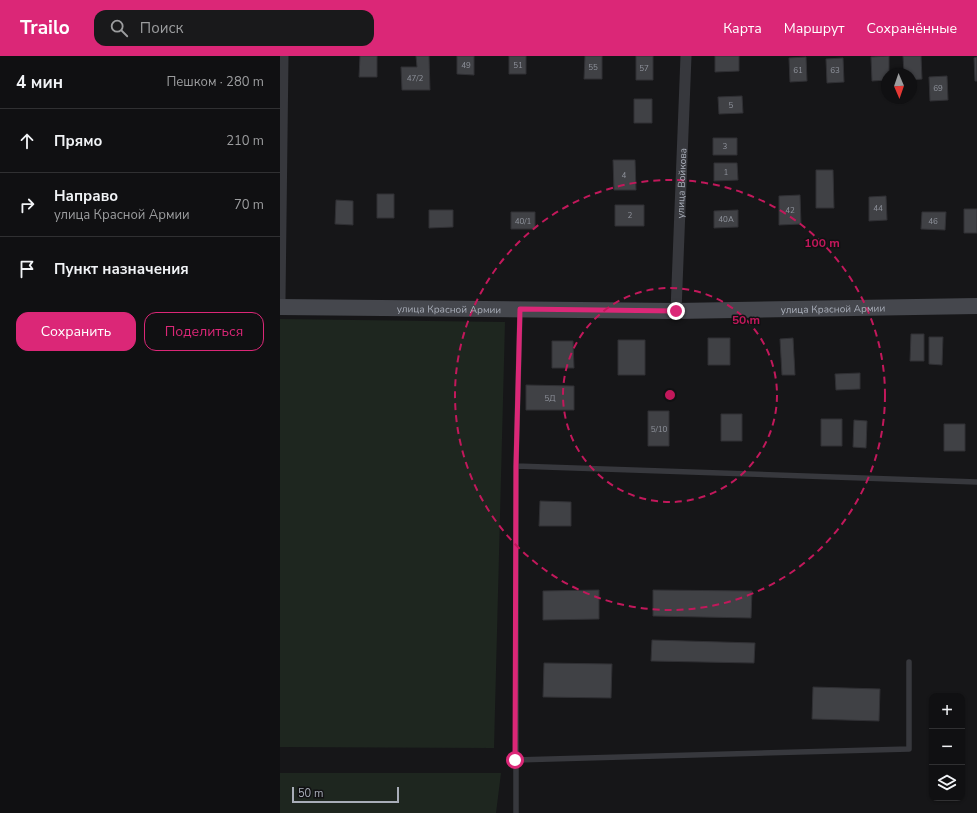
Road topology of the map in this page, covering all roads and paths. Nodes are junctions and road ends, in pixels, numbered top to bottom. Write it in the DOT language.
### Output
graph roads {
  1 [pos="283,56"];
  2 [pos="686,56"];
  3 [pos="280,299"];
  4 [pos="977,306"];
  5 [pos="280,307"];
  6 [pos="520,309"];
  7 [pos="676,311"];
  8 [pos="516,466"];
  9 [pos="977,482"];
  10 [pos="909,662"];
  11 [pos="515,760"];
  12 [pos="516,813"];
  1 -- 3 [label="street"];
  2 -- 7 [label="street, улица Войкова"];
  4 -- 7 [label="street, улица Красной Армии"];
  5 -- 6 [label="street, улица Красной Армии"];
  6 -- 7 [label="street, улица Красной Армии"];
  6 -- 8 [label="lane"];
  8 -- 9 [label="lane"];
  8 -- 11 [label="lane"];
  10 -- 11 [label="lane"];
  11 -- 12 [label="lane"];
}
